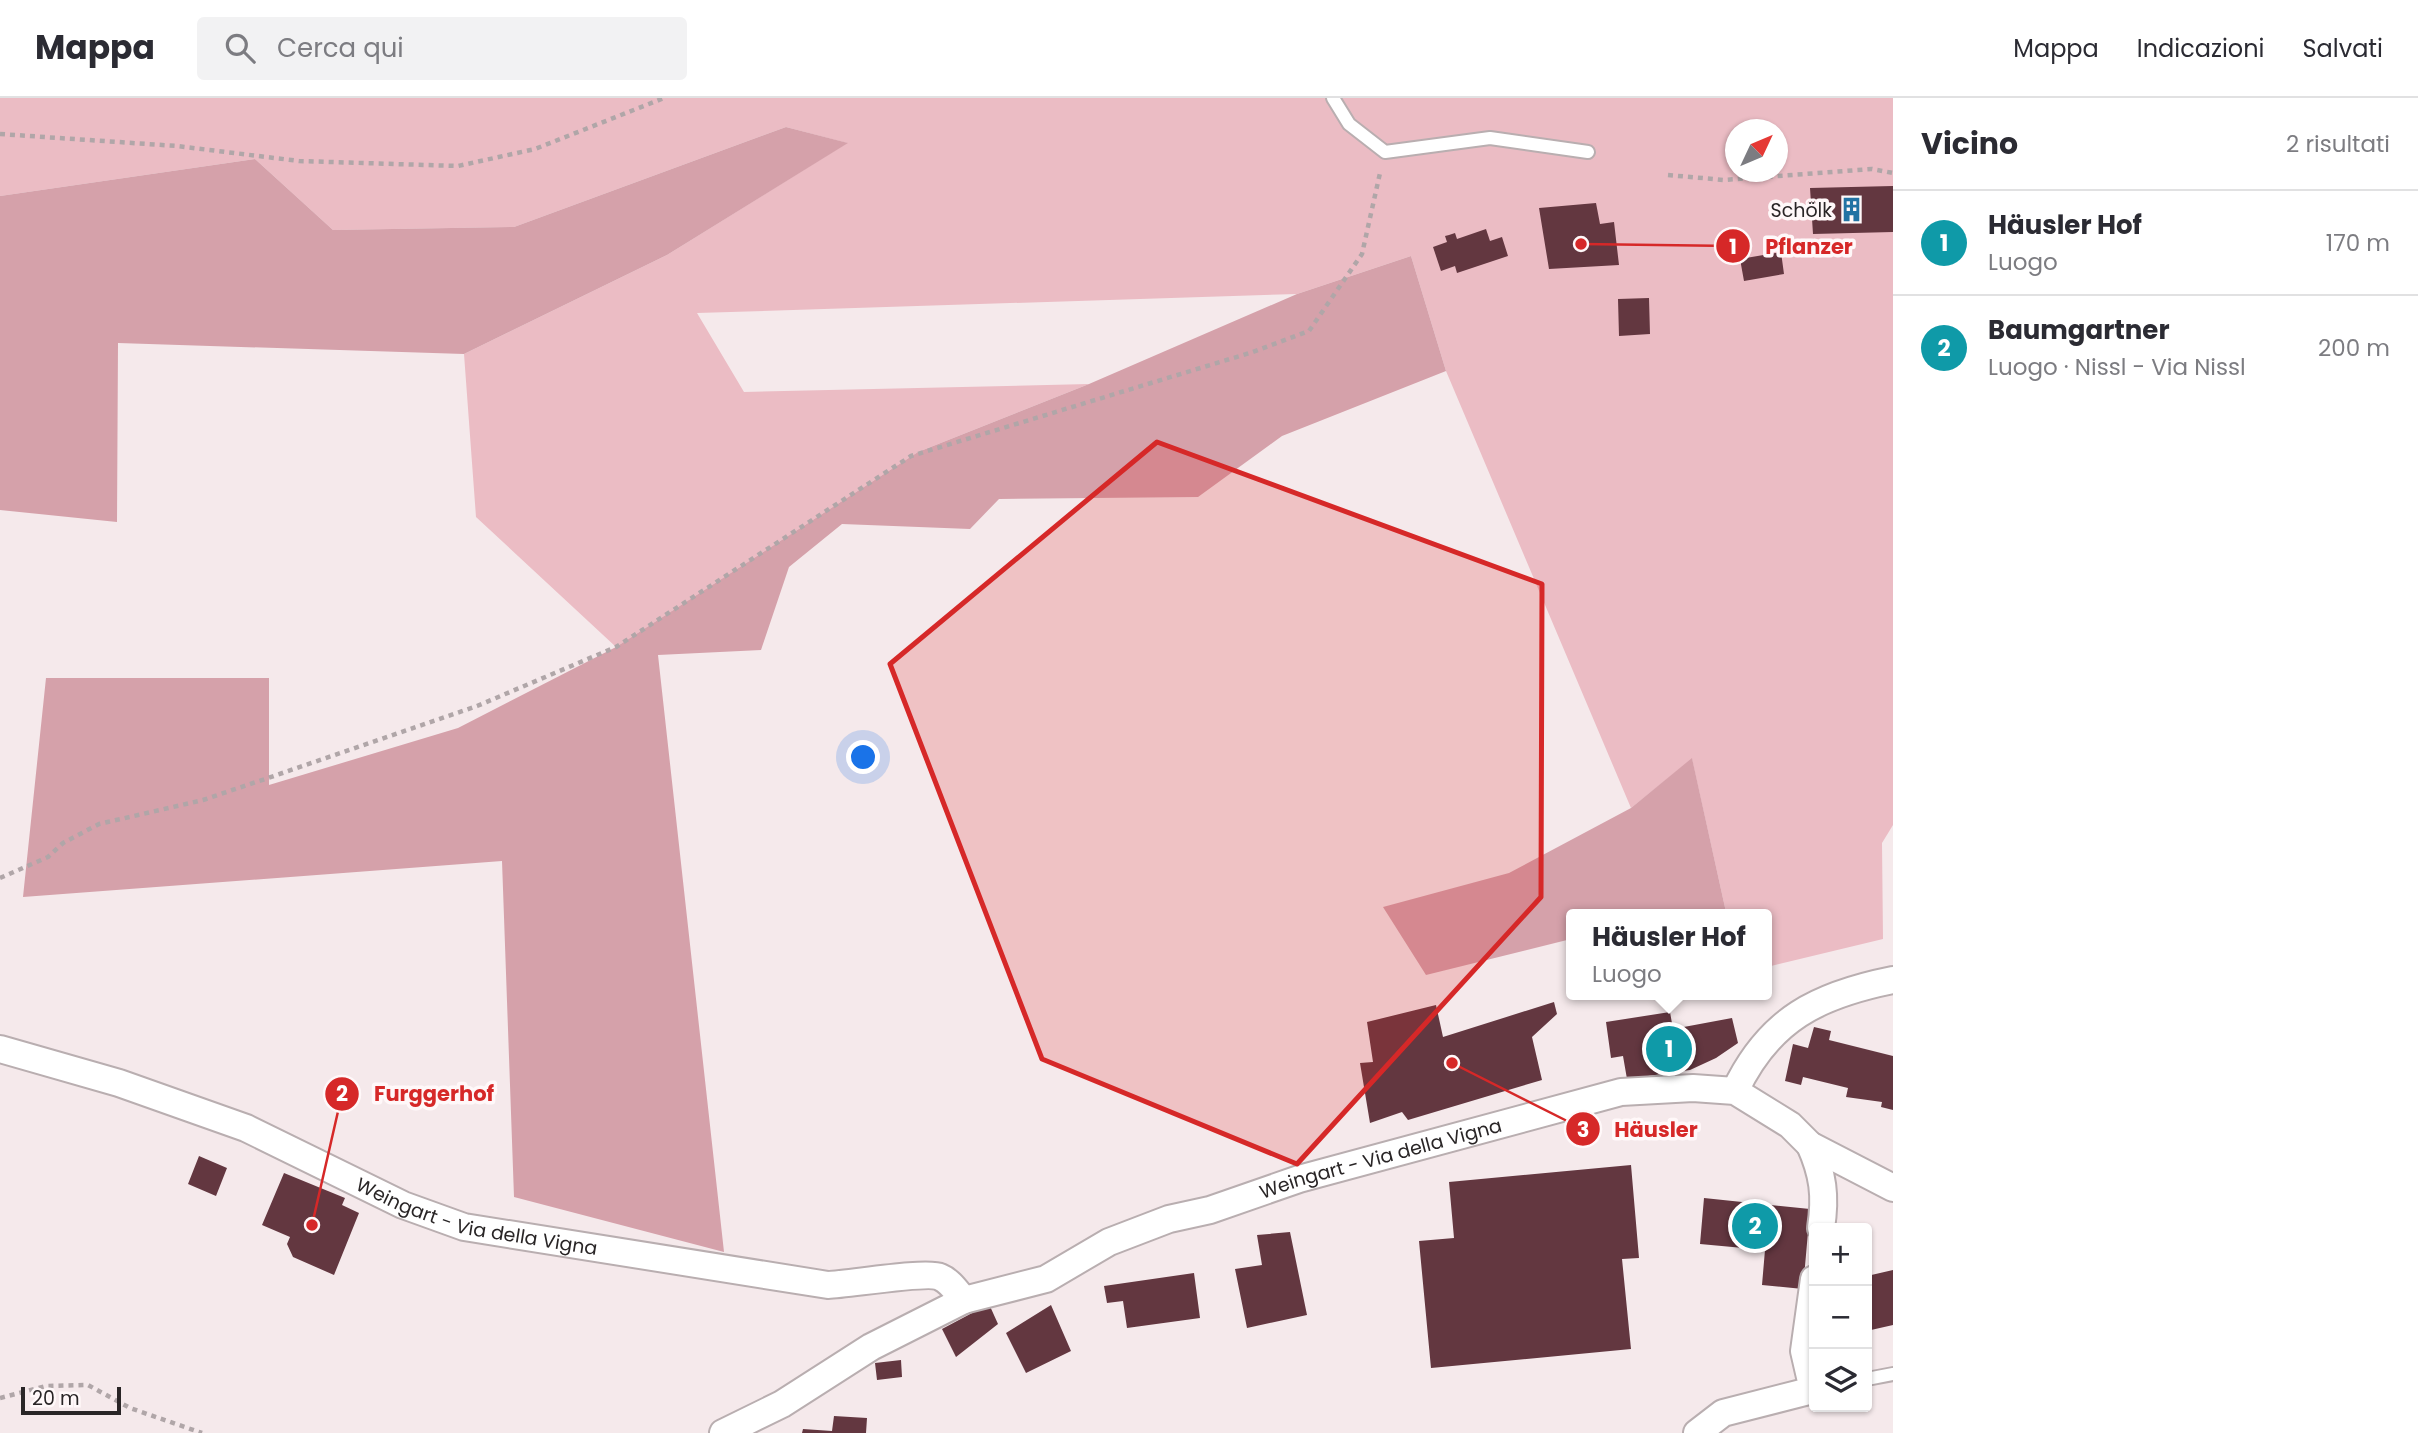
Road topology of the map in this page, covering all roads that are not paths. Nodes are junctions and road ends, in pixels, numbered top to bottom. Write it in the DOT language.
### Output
graph roads {
  1 [pos="1334,98"];
  2 [pos="1588,152"];
  3 [pos="1893,980"];
  4 [pos="0,1049"];
  5 [pos="1735,1091"];
  6 [pos="1810,1144"];
  7 [pos="1893,1188"];
  8 [pos="1822,1223"];
  9 [pos="1813,1286"];
  10 [pos="964,1300"];
  11 [pos="1809,1370"];
  12 [pos="1893,1374"];
  13 [pos="1872,1378"];
  14 [pos="1809,1391"];
  15 [pos="723,1433"];
  16 [pos="1697,1433"];
  1 -- 2 [label="lane"];
  3 -- 5 [label="street"];
  4 -- 10 [label="street, Weingart - Via della Vigna"];
  5 -- 6 [label="street"];
  5 -- 10 [label="street, Weingart - Via della Vigna"];
  6 -- 7 [label="street"];
  6 -- 8 [label="street"];
  9 -- 11 [label="street"];
  10 -- 15 [label="street, Weingart - Via della Vigna"];
  12 -- 13 [label="lane"];
  14 -- 16 [label="street"];
}
